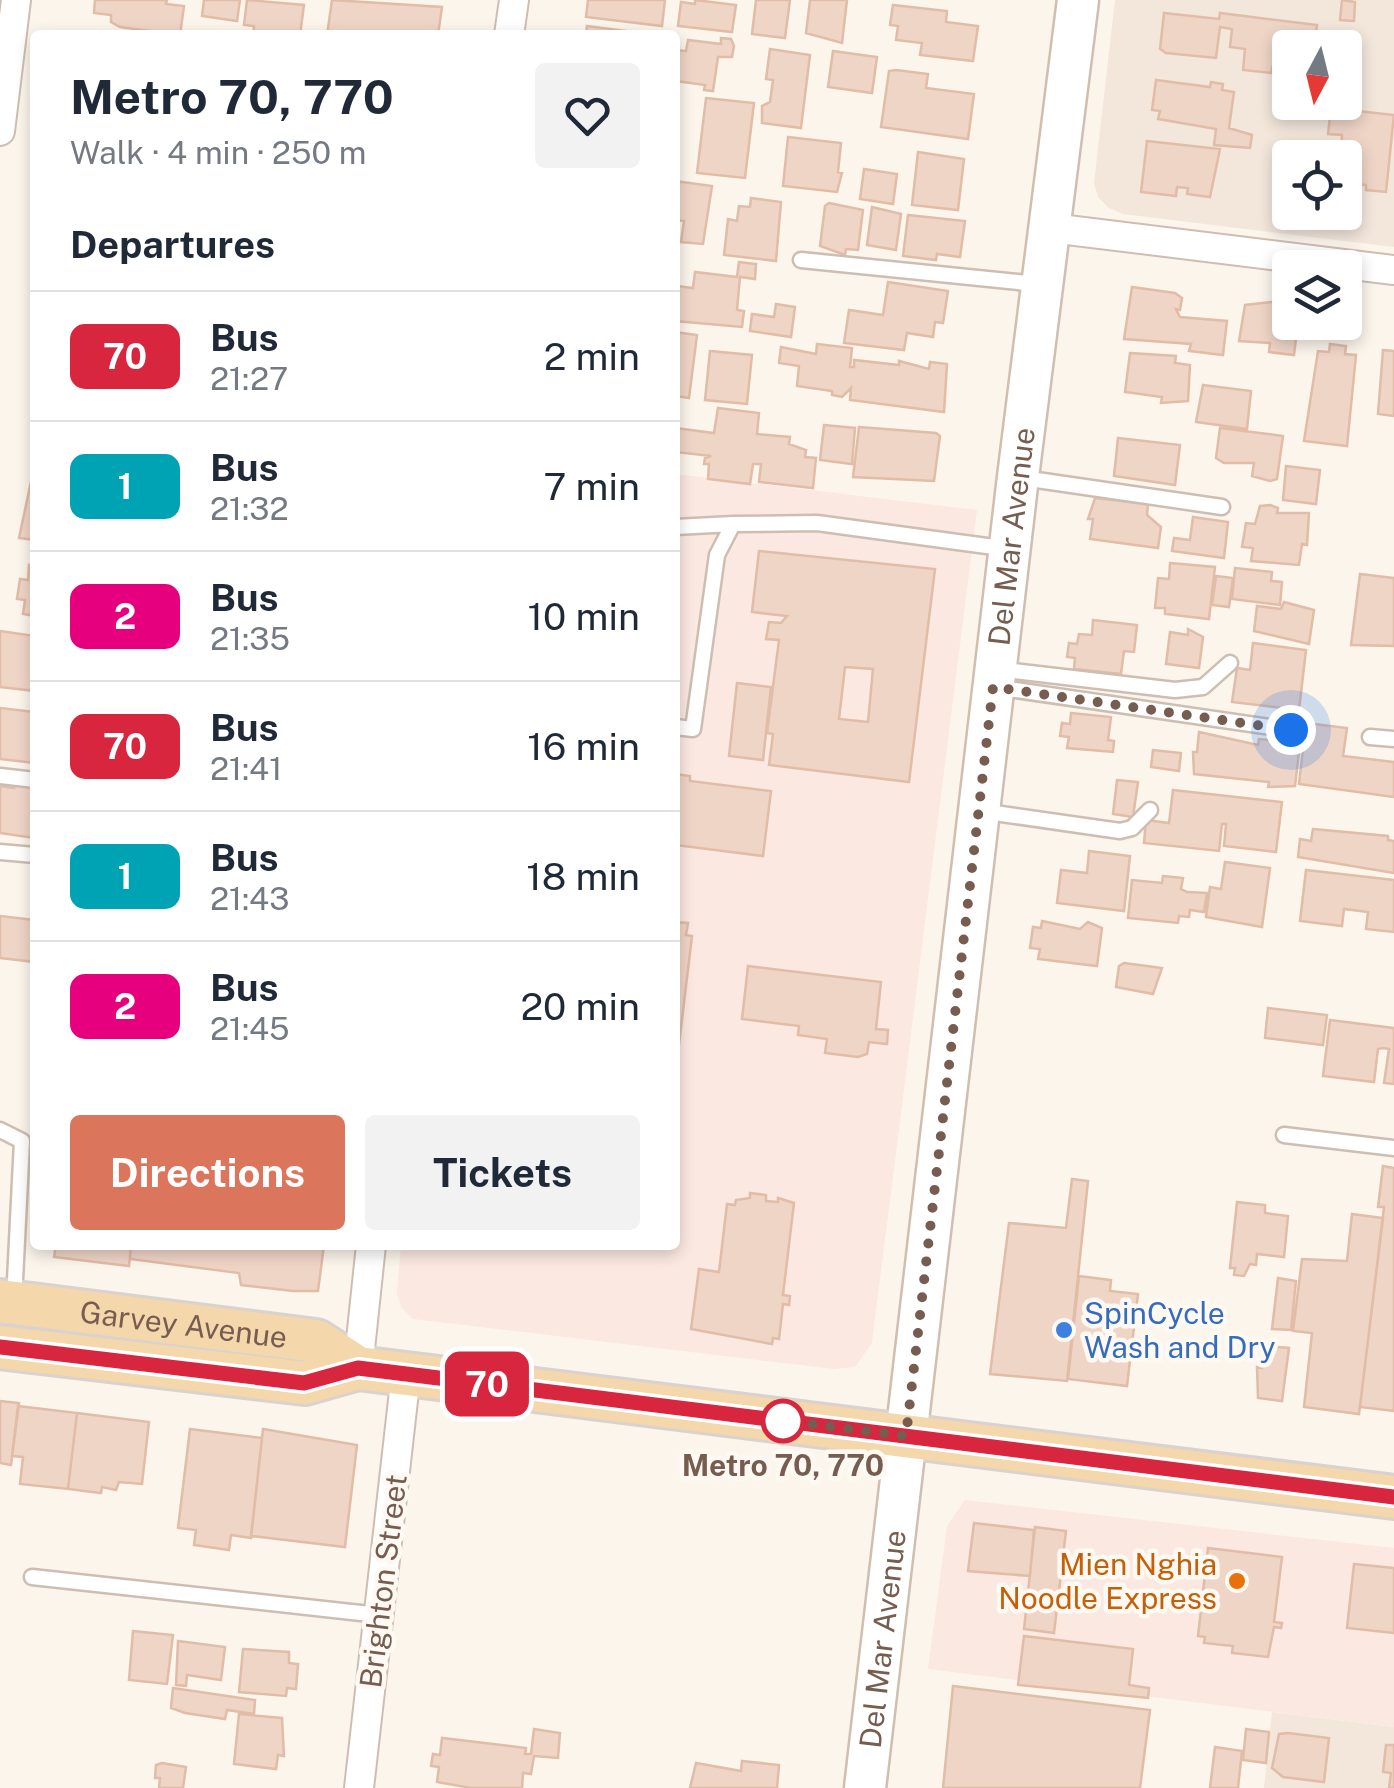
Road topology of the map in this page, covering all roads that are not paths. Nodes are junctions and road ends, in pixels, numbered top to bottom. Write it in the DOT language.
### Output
graph roads {
  1 [pos="16,0"];
  2 [pos="514,0"];
  3 [pos="1078,0"];
  4 [pos="511,30"];
  5 [pos="1,120"];
  6 [pos="1050,228"];
  7 [pos="801,260"];
  8 [pos="1394,270"];
  9 [pos="1043,285"];
  10 [pos="1018,478"];
  11 [pos="1222,507"];
  12 [pos="733,524"];
  13 [pos="680,527"];
  14 [pos="1009,549"];
  15 [pos="1230,663"];
  16 [pos="994,678"];
  17 [pos="680,728"];
  18 [pos="1291,730"];
  19 [pos="1370,737"];
  20 [pos="1394,739"];
  21 [pos="0,776"];
  22 [pos="30,779"];
  23 [pos="1150,810"];
  24 [pos="978,811"];
  25 [pos="0,852"];
  26 [pos="30,855"];
  27 [pos="0,1130"];
  28 [pos="1284,1135"];
  29 [pos="1394,1148"];
  30 [pos="370,1250"];
  31 [pos="7,1302"];
  32 [pos="0,1347"];
  33 [pos="358,1368"];
  34 [pos="406,1374"];
  35 [pos="906,1436"];
  36 [pos="1394,1497"];
  37 [pos="32,1577"];
  38 [pos="379,1616"];
  39 [pos="360,1788"];
  40 [pos="865,1788"];
  1 -- 5 [label="street"];
  2 -- 4 [label="street"];
  3 -- 6 [label="main road, Del Mar Avenue"];
  6 -- 8 [label="street"];
  6 -- 9 [label="main road, Del Mar Avenue"];
  7 -- 9 [label="lane"];
  9 -- 10 [label="main road, Del Mar Avenue"];
  10 -- 11 [label="lane"];
  10 -- 14 [label="main road, Del Mar Avenue"];
  12 -- 13 [label="lane"];
  12 -- 14 [label="lane"];
  12 -- 17 [label="lane"];
  14 -- 16 [label="main road, Del Mar Avenue"];
  15 -- 16 [label="lane"];
  16 -- 18 [label="lane"];
  16 -- 24 [label="main road, Del Mar Avenue"];
  19 -- 20 [label="lane"];
  21 -- 22 [label="lane"];
  23 -- 24 [label="lane"];
  24 -- 35 [label="main road, Del Mar Avenue"];
  25 -- 26 [label="lane"];
  27 -- 31 [label="lane"];
  28 -- 29 [label="lane"];
  30 -- 33 [label="street"];
  31 -- 33 [label="main road, Garvey Avenue"];
  32 -- 33 [label="main road, Garvey Avenue"];
  33 -- 34 [label="main road, Garvey Avenue"];
  34 -- 35 [label="main road, Garvey Avenue"];
  34 -- 38 [label="street, Brighton Street"];
  35 -- 36 [label="main road, Garvey Avenue"];
  35 -- 40 [label="main road, Del Mar Avenue"];
  37 -- 38 [label="lane"];
  38 -- 39 [label="street, Brighton Street"];
}
